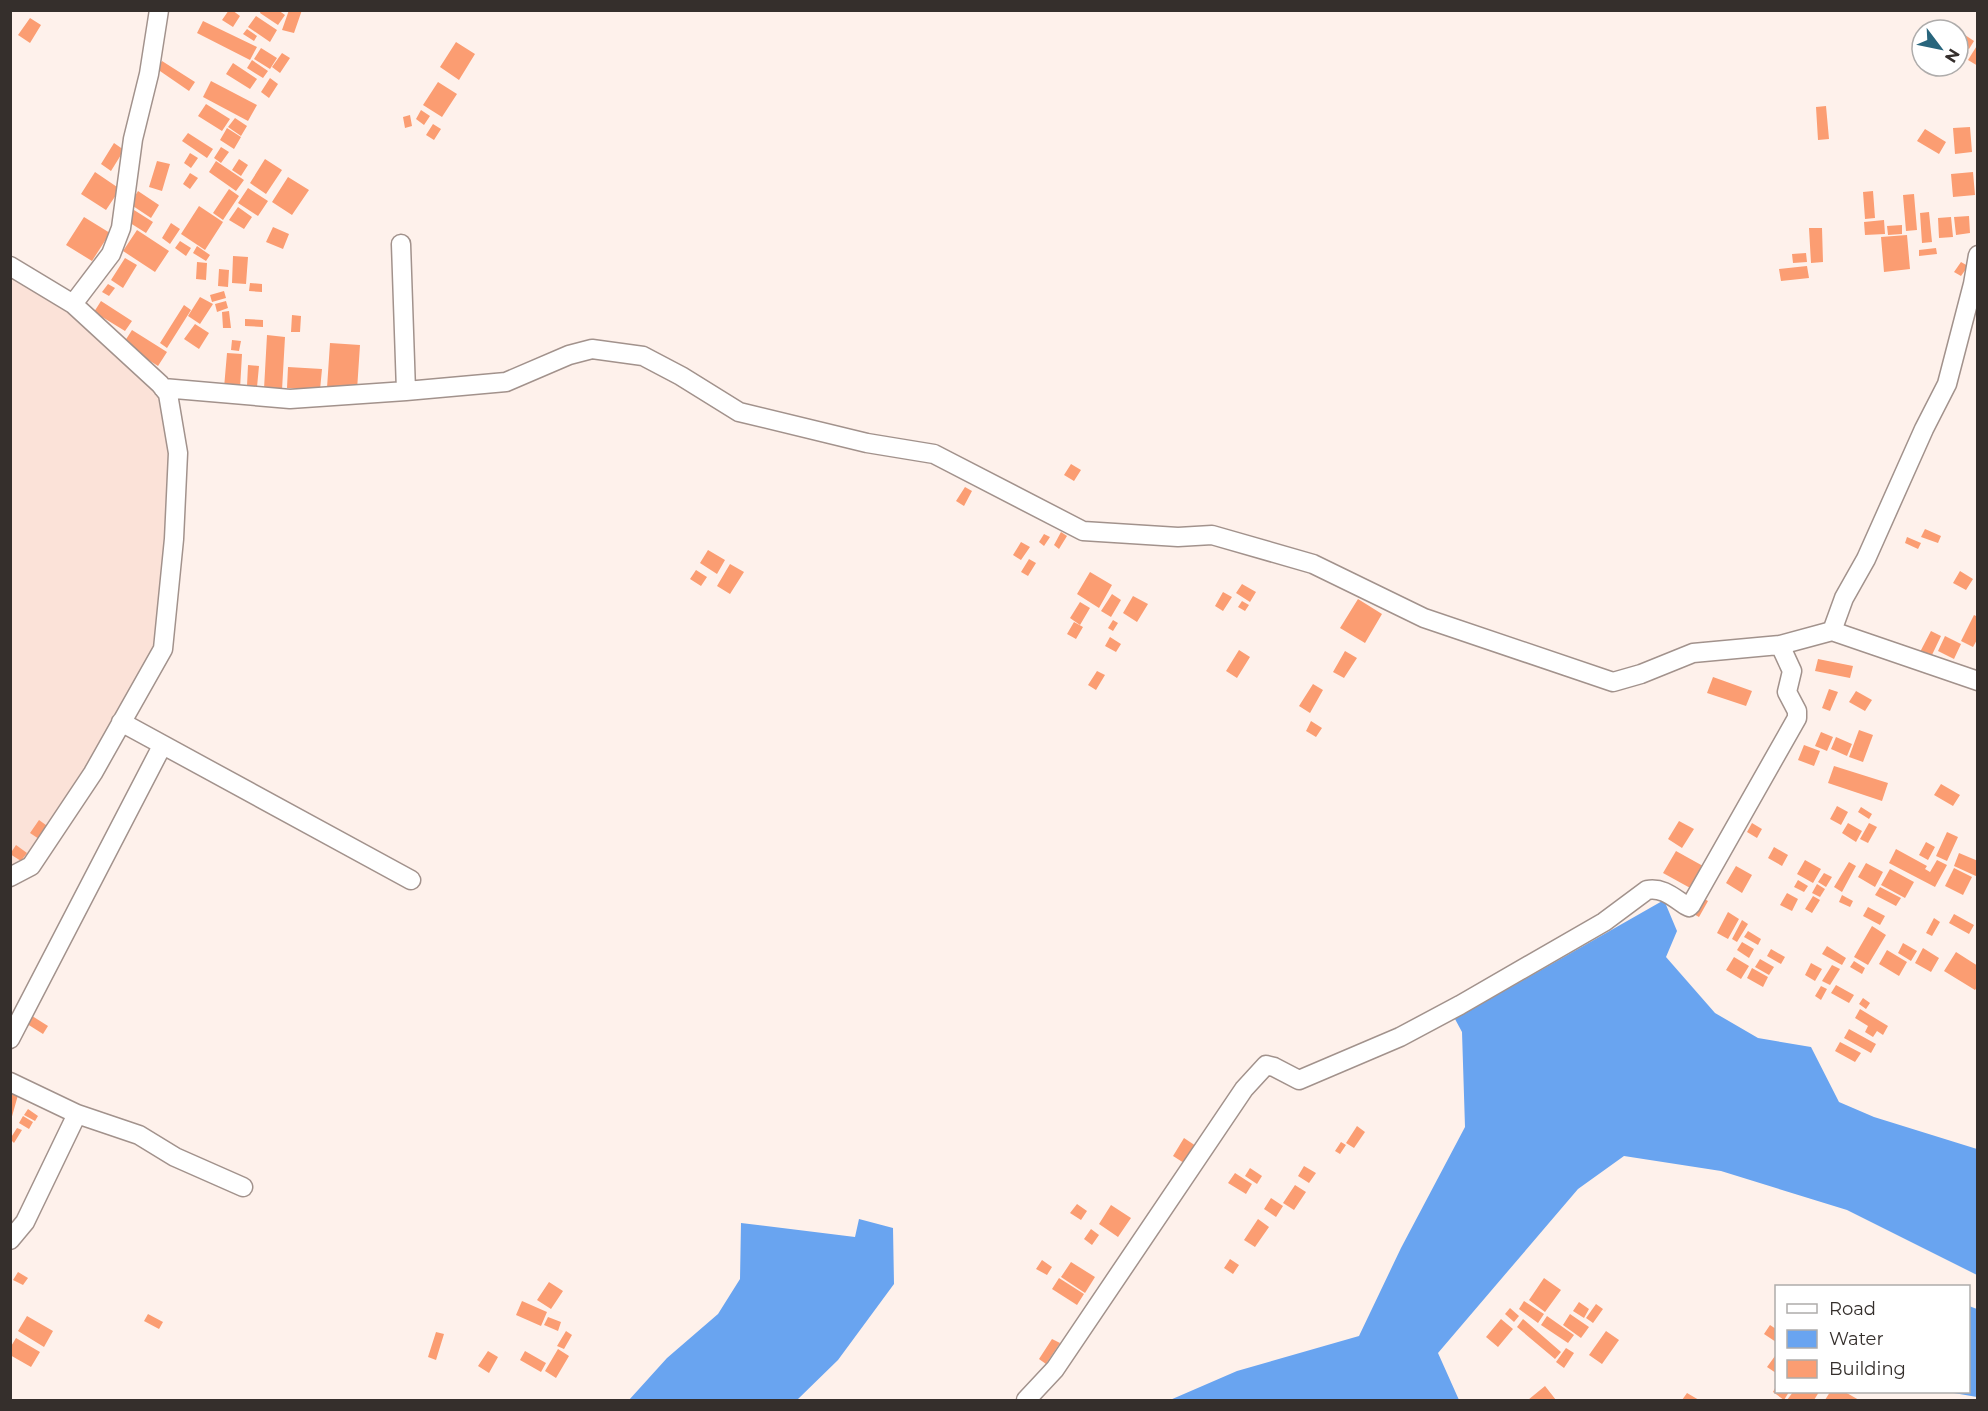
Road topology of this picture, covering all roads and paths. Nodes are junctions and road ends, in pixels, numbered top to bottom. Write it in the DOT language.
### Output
graph roads {
  1 [pos="159,10"];
  2 [pos="401,244"];
  3 [pos="1977,255"];
  4 [pos="10,266"];
  5 [pos="1975,283"];
  6 [pos="73,304"];
  7 [pos="163,388"];
  8 [pos="406,391"];
  9 [pos="1832,631"];
  10 [pos="1780,645"];
  11 [pos="1977,681"];
  12 [pos="122,722"];
  13 [pos="162,746"];
  14 [pos="10,877"];
  15 [pos="411,880"];
  16 [pos="10,1040"];
  17 [pos="10,1082"];
  18 [pos="77,1114"];
  19 [pos="243,1187"];
  20 [pos="10,1240"];
  21 [pos="1026,1401"];
  1 -- 6 [label="street"];
  2 -- 8 [label="street"];
  3 -- 5 [label="street"];
  4 -- 6 [label="street"];
  5 -- 9 [label="street"];
  6 -- 7 [label="street"];
  7 -- 8 [label="street"];
  7 -- 12 [label="street"];
  8 -- 10 [label="street"];
  9 -- 10 [label="street"];
  9 -- 11 [label="street"];
  10 -- 21 [label="street"];
  12 -- 13 [label="street"];
  12 -- 14 [label="street"];
  13 -- 15 [label="street"];
  13 -- 16 [label="street"];
  17 -- 18 [label="street"];
  18 -- 19 [label="street"];
  18 -- 20 [label="street"];
}
